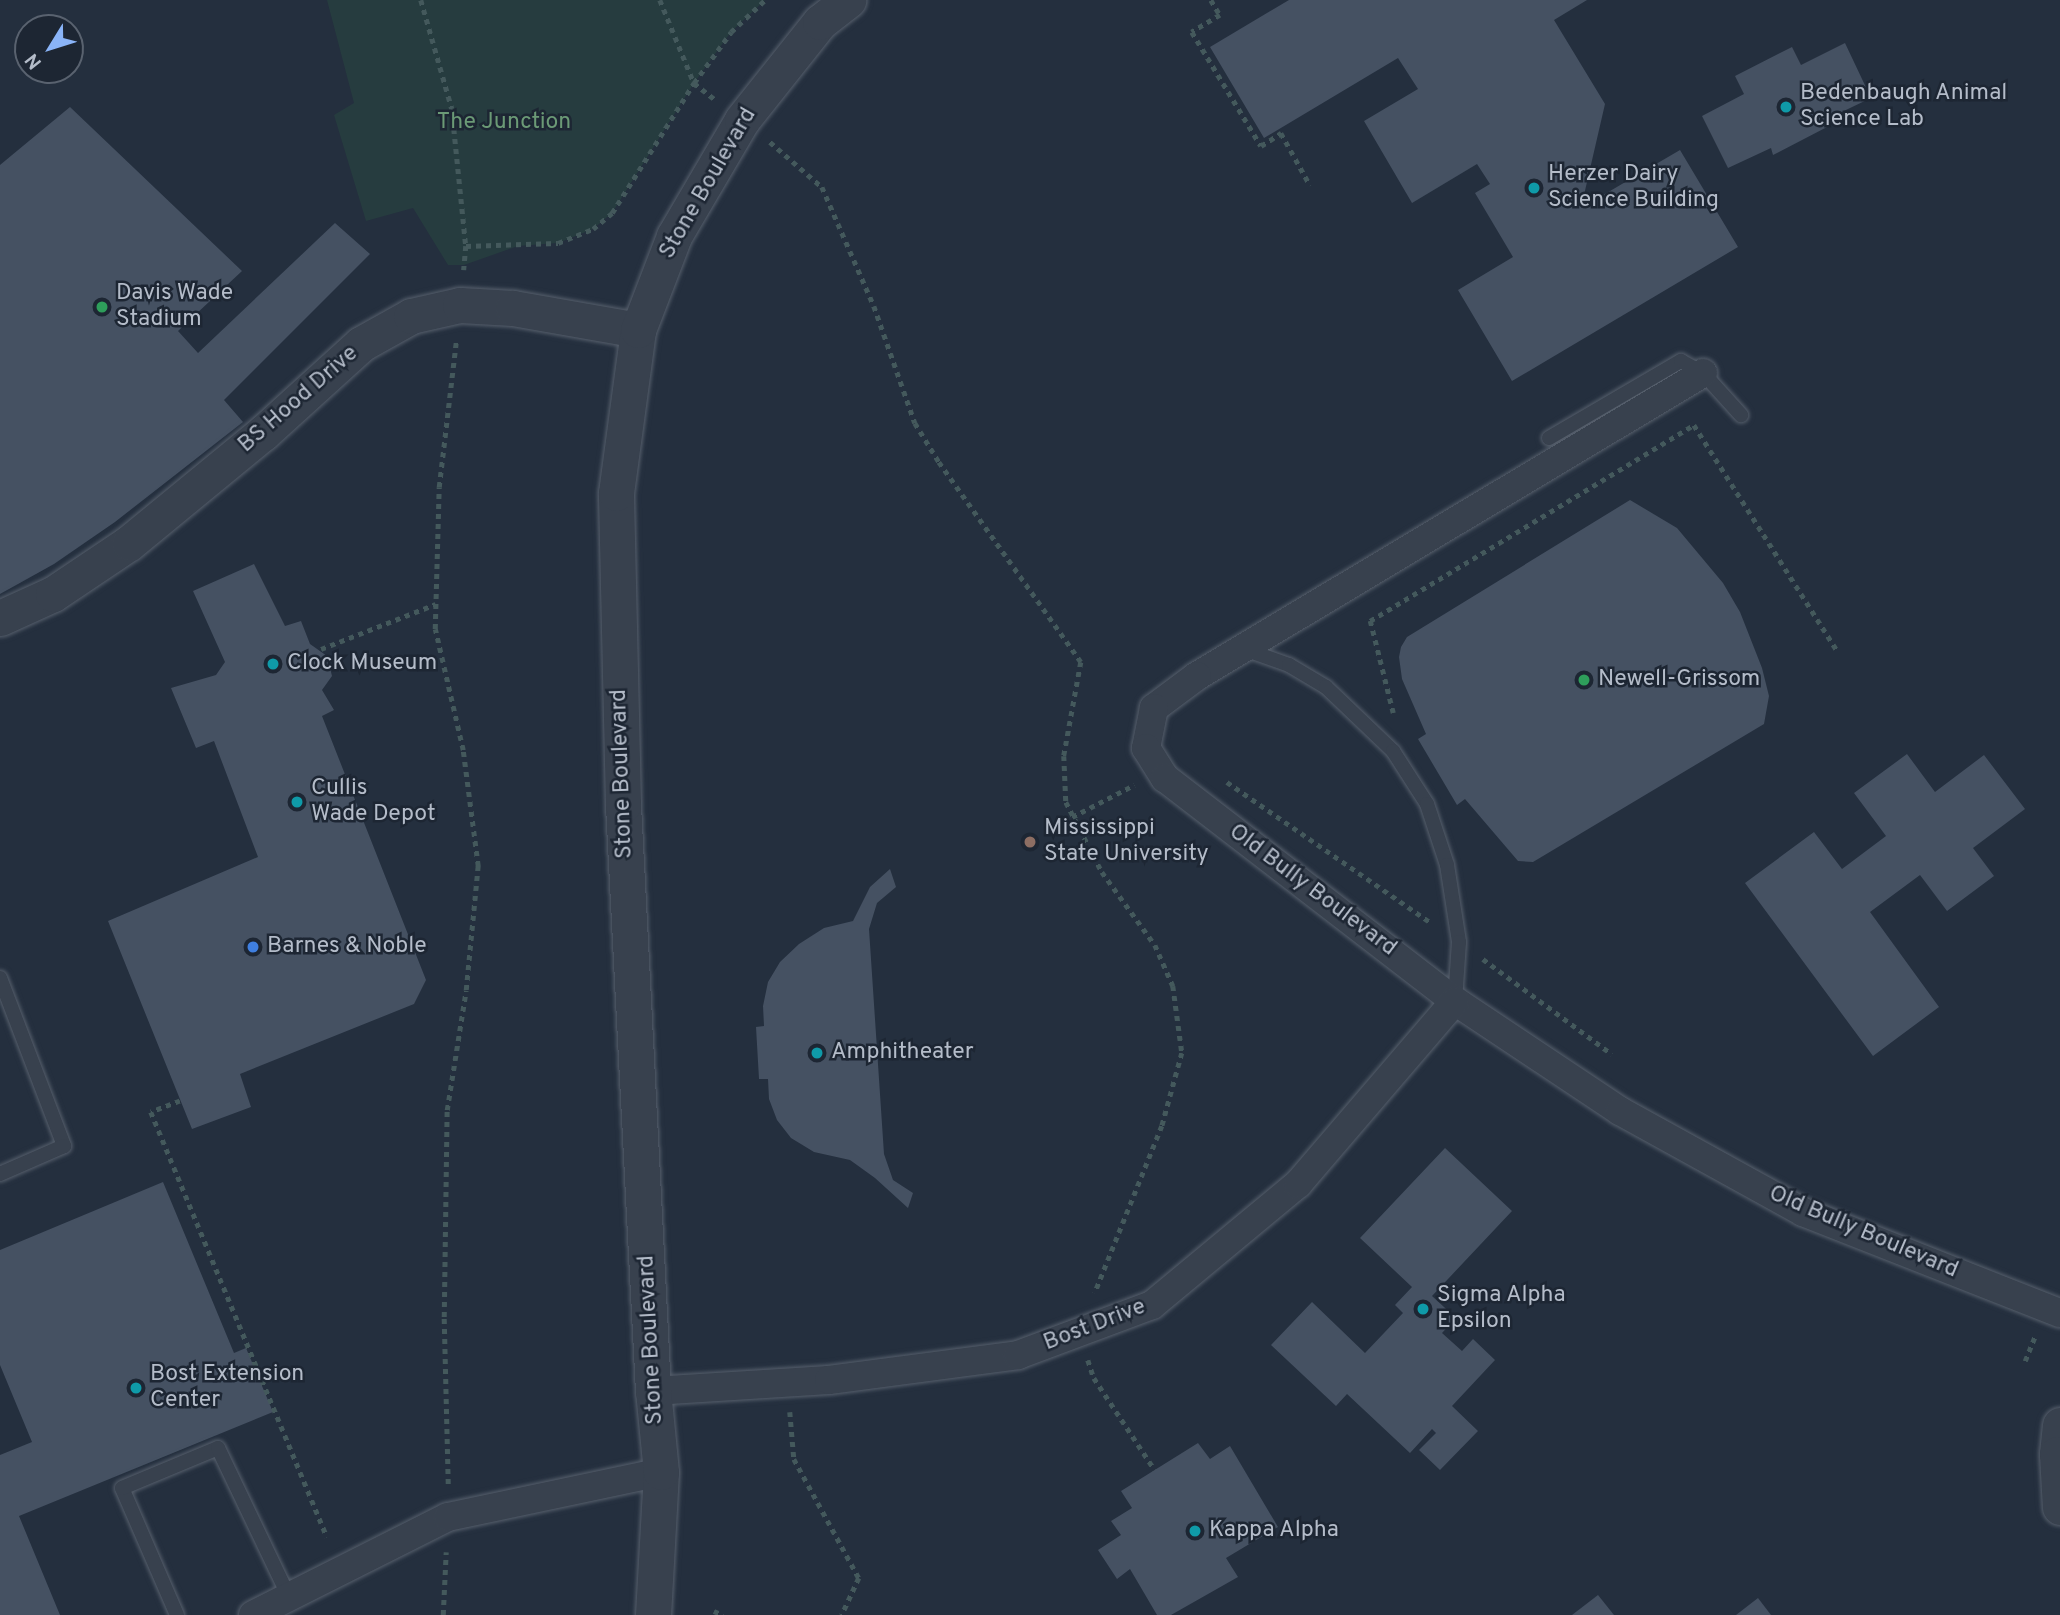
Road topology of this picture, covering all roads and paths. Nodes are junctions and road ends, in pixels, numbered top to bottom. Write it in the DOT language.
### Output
graph roads {
  1 [pos="421,0"];
  2 [pos="660,0"];
  3 [pos="765,0"];
  4 [pos="848,0"];
  5 [pos="1211,0"];
  6 [pos="694,83"];
  7 [pos="742,120"];
  8 [pos="1310,185"];
  9 [pos="466,246"];
  10 [pos="460,305"];
  11 [pos="638,330"];
  12 [pos="1703,373"];
  13 [pos="1741,415"];
  14 [pos="1549,438"];
  15 [pos="436,604"];
  16 [pos="0,618"];
  17 [pos="1241,648"];
  18 [pos="321,649"];
  19 [pos="1836,650"];
  20 [pos="1397,721"];
  21 [pos="0,978"];
  22 [pos="1455,1001"];
  23 [pos="180,1101"];
  24 [pos="0,1174"];
  25 [pos="2060,1314"];
  26 [pos="1079,1333"];
  27 [pos="790,1382"];
  28 [pos="653,1391"];
  29 [pos="2060,1425"];
  30 [pos="1155,1470"];
  31 [pos="661,1472"];
  32 [pos="2060,1507"];
  33 [pos="448,1517"];
  34 [pos="327,1537"];
  35 [pos="289,1597"];
  36 [pos="714,1611"];
  37 [pos="177,1615"];
  38 [pos="253,1615"];
  39 [pos="443,1615"];
  40 [pos="653,1615"];
  41 [pos="723,1615"];
  42 [pos="842,1615"];
  1 -- 9 [label="path"];
  2 -- 6 [label="path"];
  3 -- 6 [label="path"];
  4 -- 7 [label="street, Stone Boulevard"];
  5 -- 8 [label="path"];
  6 -- 7 [label="path"];
  6 -- 9 [label="path"];
  7 -- 11 [label="street, Stone Boulevard"];
  7 -- 26 [label="path"];
  9 -- 10 [label="path"];
  10 -- 11 [label="street, BS Hood Drive"];
  10 -- 15 [label="path"];
  10 -- 16 [label="street, BS Hood Drive"];
  11 -- 28 [label="street, Stone Boulevard"];
  12 -- 13 [label="lane"];
  12 -- 14 [label="lane"];
  12 -- 17 [label="street, Old Bully Boulevard"];
  15 -- 18 [label="path"];
  15 -- 33 [label="path"];
  17 -- 22 [label="lane"];
  17 -- 22 [label="street, Old Bully Boulevard"];
  19 -- 20 [label="path"];
  21 -- 24 [label="lane"];
  22 -- 25 [label="street, Old Bully Boulevard"];
  22 -- 26 [label="street, Bost Drive"];
  23 -- 34 [label="path"];
  26 -- 27 [label="street, Bost Drive"];
  26 -- 30 [label="path"];
  27 -- 28 [label="street, Bost Drive"];
  27 -- 42 [label="path"];
  28 -- 31 [label="street, Stone Boulevard"];
  29 -- 32 [label="street"];
  31 -- 33 [label="street"];
  31 -- 40 [label="street, Stone Boulevard"];
  33 -- 35 [label="street"];
  33 -- 39 [label="path"];
  35 -- 37 [label="lane"];
  35 -- 38 [label="street"];
  36 -- 41 [label="path"];
}
